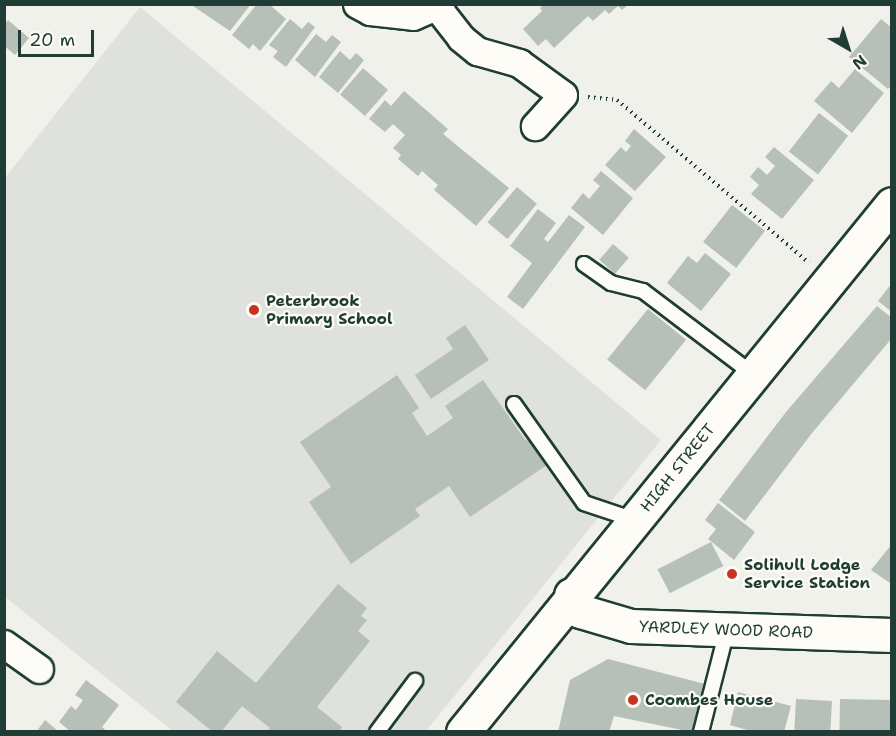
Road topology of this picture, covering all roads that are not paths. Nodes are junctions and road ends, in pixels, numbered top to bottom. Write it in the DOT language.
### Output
graph roads {
  1 [pos="357,4"];
  2 [pos="439,6"];
  3 [pos="535,126"];
  4 [pos="891,204"];
  5 [pos="584,264"];
  6 [pos="754,375"];
  7 [pos="514,404"];
  8 [pos="635,520"];
  9 [pos="571,595"];
  10 [pos="727,630"];
  11 [pos="889,630"];
  12 [pos="8,655"];
  13 [pos="39,669"];
  14 [pos="415,681"];
  15 [pos="377,732"];
  16 [pos="463,732"];
  17 [pos="700,732"];
  1 -- 2 [label="street"];
  2 -- 3 [label="street"];
  4 -- 6 [label="street, HIGH STREET"];
  5 -- 6 [label="lane"];
  6 -- 8 [label="street, HIGH STREET"];
  7 -- 8 [label="lane"];
  8 -- 9 [label="street, HIGH STREET"];
  9 -- 10 [label="street, YARDLEY WOOD ROAD"];
  9 -- 16 [label="street, HIGH STREET"];
  10 -- 11 [label="street, YARDLEY WOOD ROAD"];
  10 -- 17 [label="lane"];
  12 -- 13 [label="street"];
  14 -- 15 [label="lane"];
}
